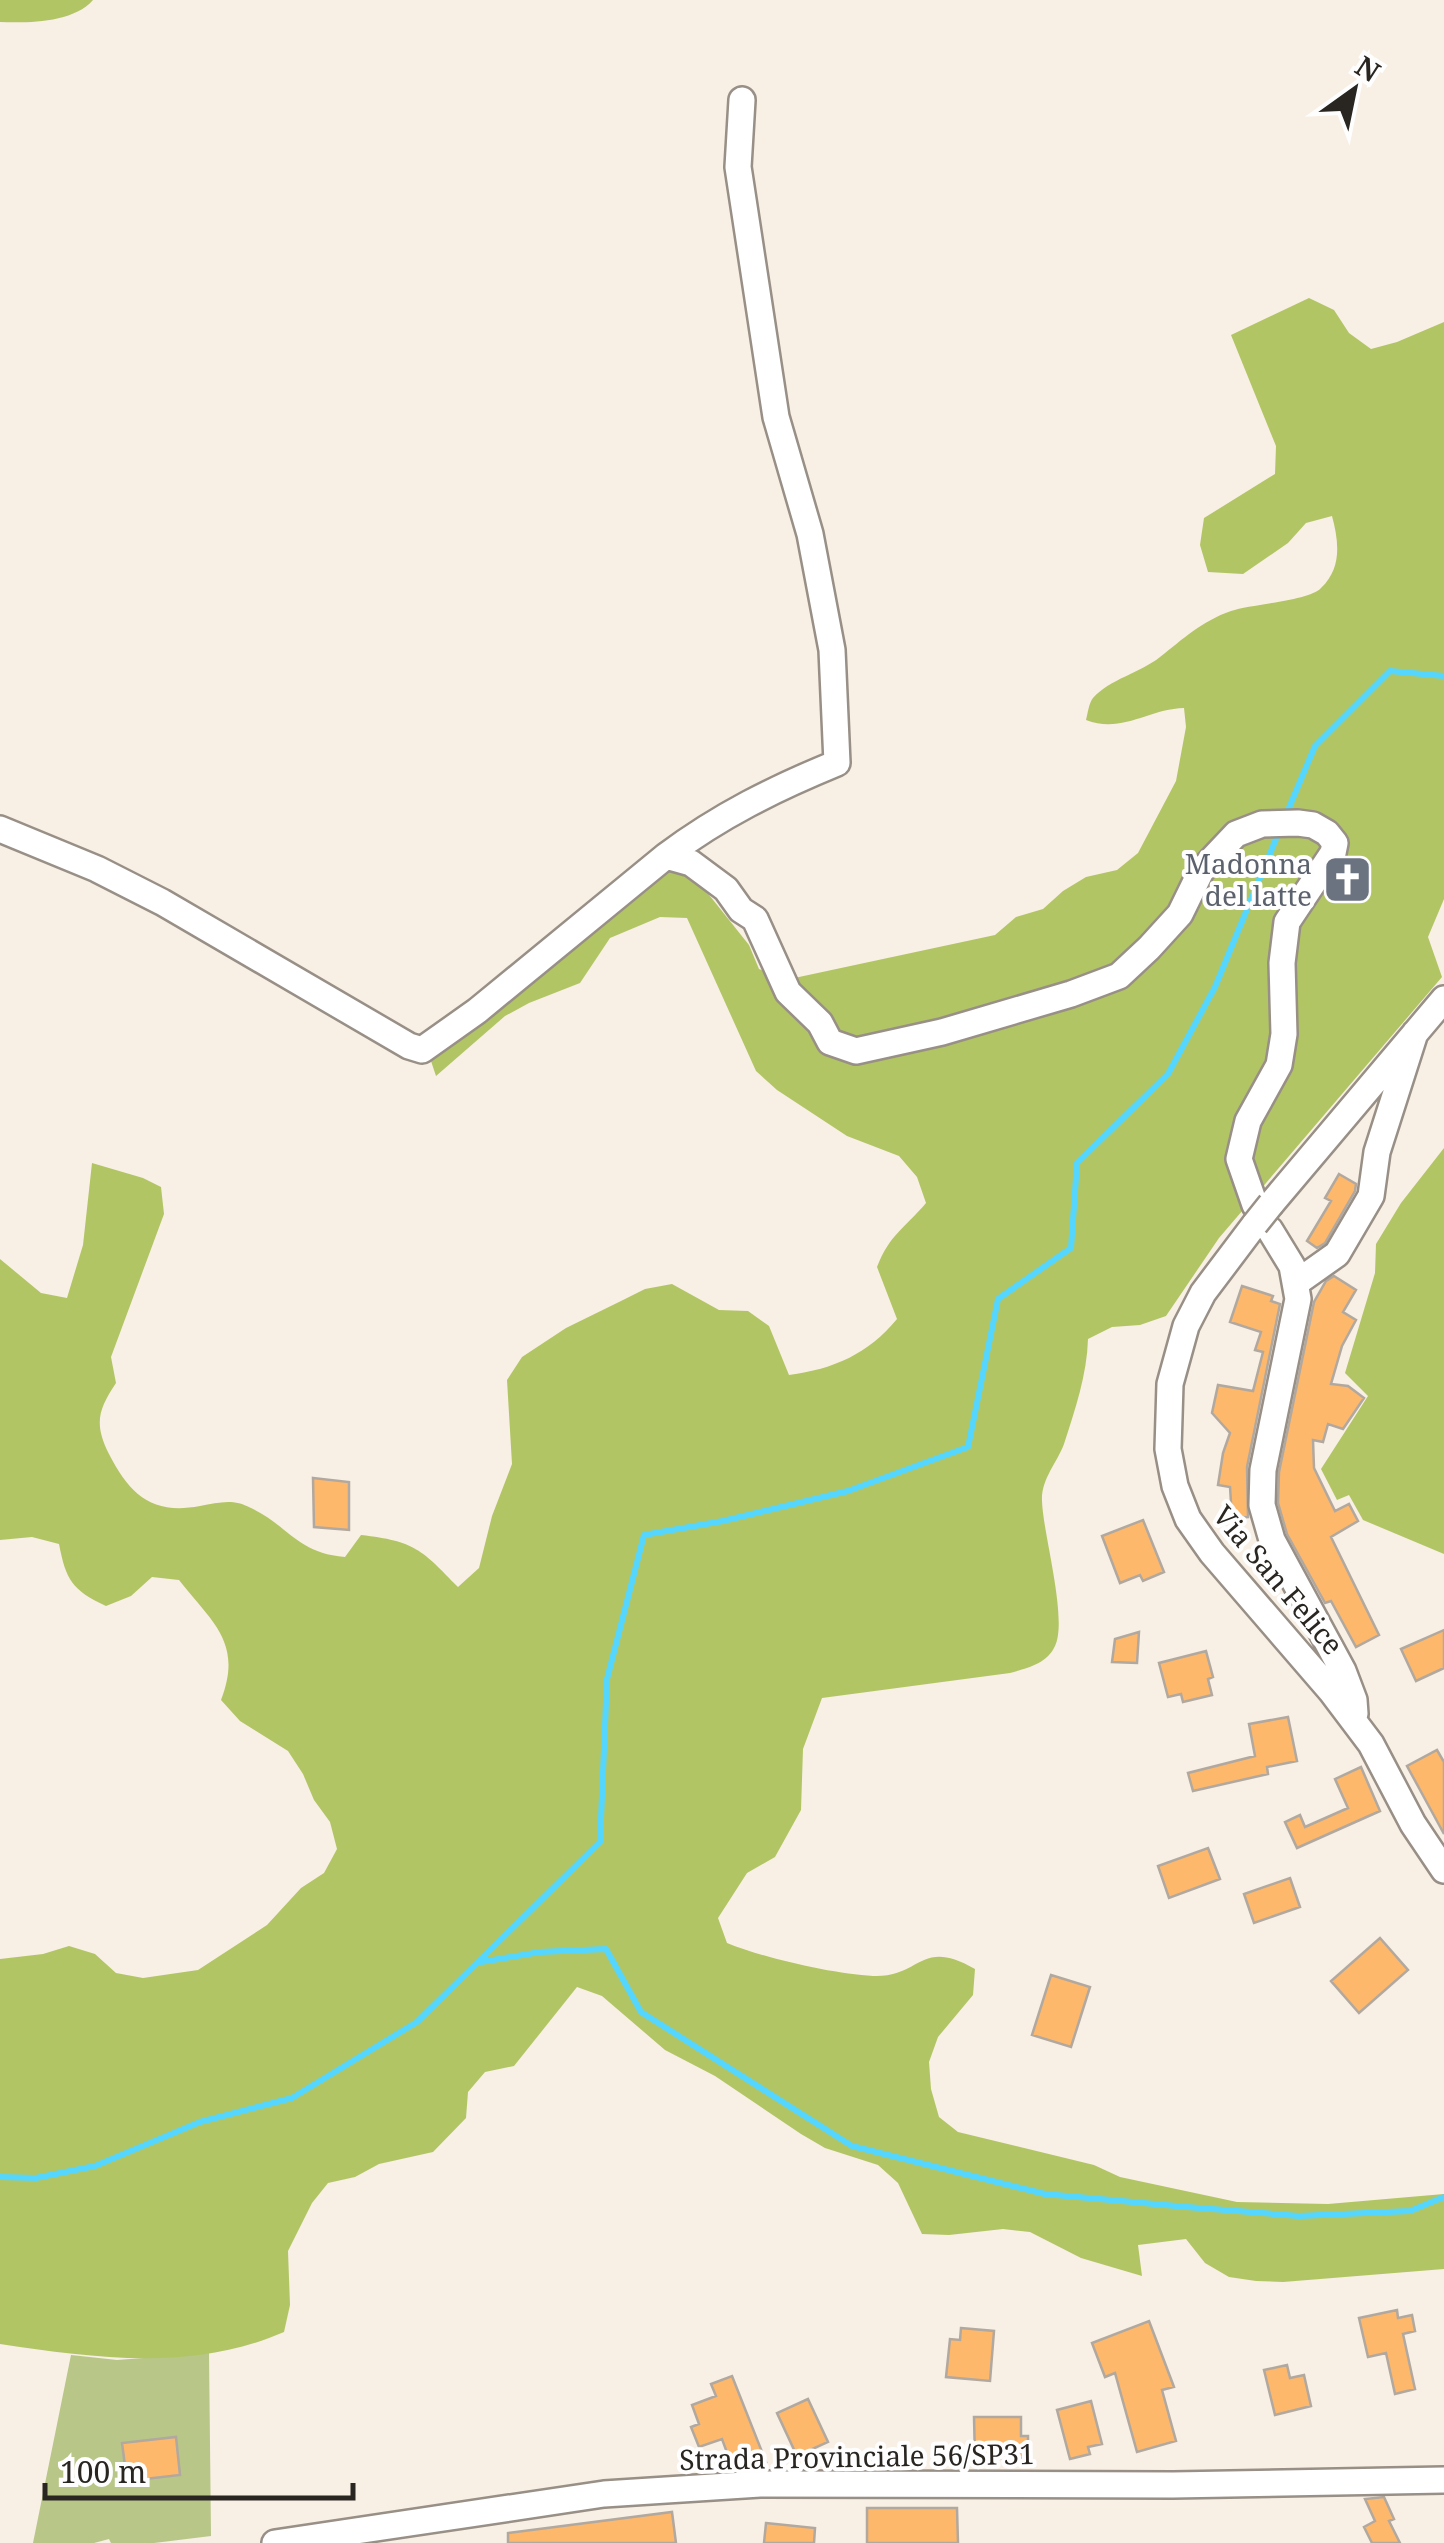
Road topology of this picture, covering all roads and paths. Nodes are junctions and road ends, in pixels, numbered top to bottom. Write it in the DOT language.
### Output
graph roads {
  1 [pos="742,100"];
  2 [pos="0,830"];
  3 [pos="666,856"];
  4 [pos="1444,999"];
  5 [pos="1415,1034"];
  6 [pos="1263,1216"];
  7 [pos="1296,1283"];
  8 [pos="1355,1724"];
  9 [pos="1444,1870"];
  10 [pos="1444,2480"];
  11 [pos="274,2543"];
  1 -- 3 [label="street"];
  2 -- 3 [label="street"];
  3 -- 6 [label="street"];
  4 -- 5 [label="street, Via San Felice"];
  5 -- 6 [label="street, Via San Felice"];
  5 -- 7 [label="street"];
  6 -- 7 [label="street"];
  6 -- 8 [label="street, Via San Felice"];
  7 -- 8 [label="street"];
  8 -- 9 [label="street, Via San Felice"];
  10 -- 11 [label="street, Strada Provinciale 56/SP31"];
}
